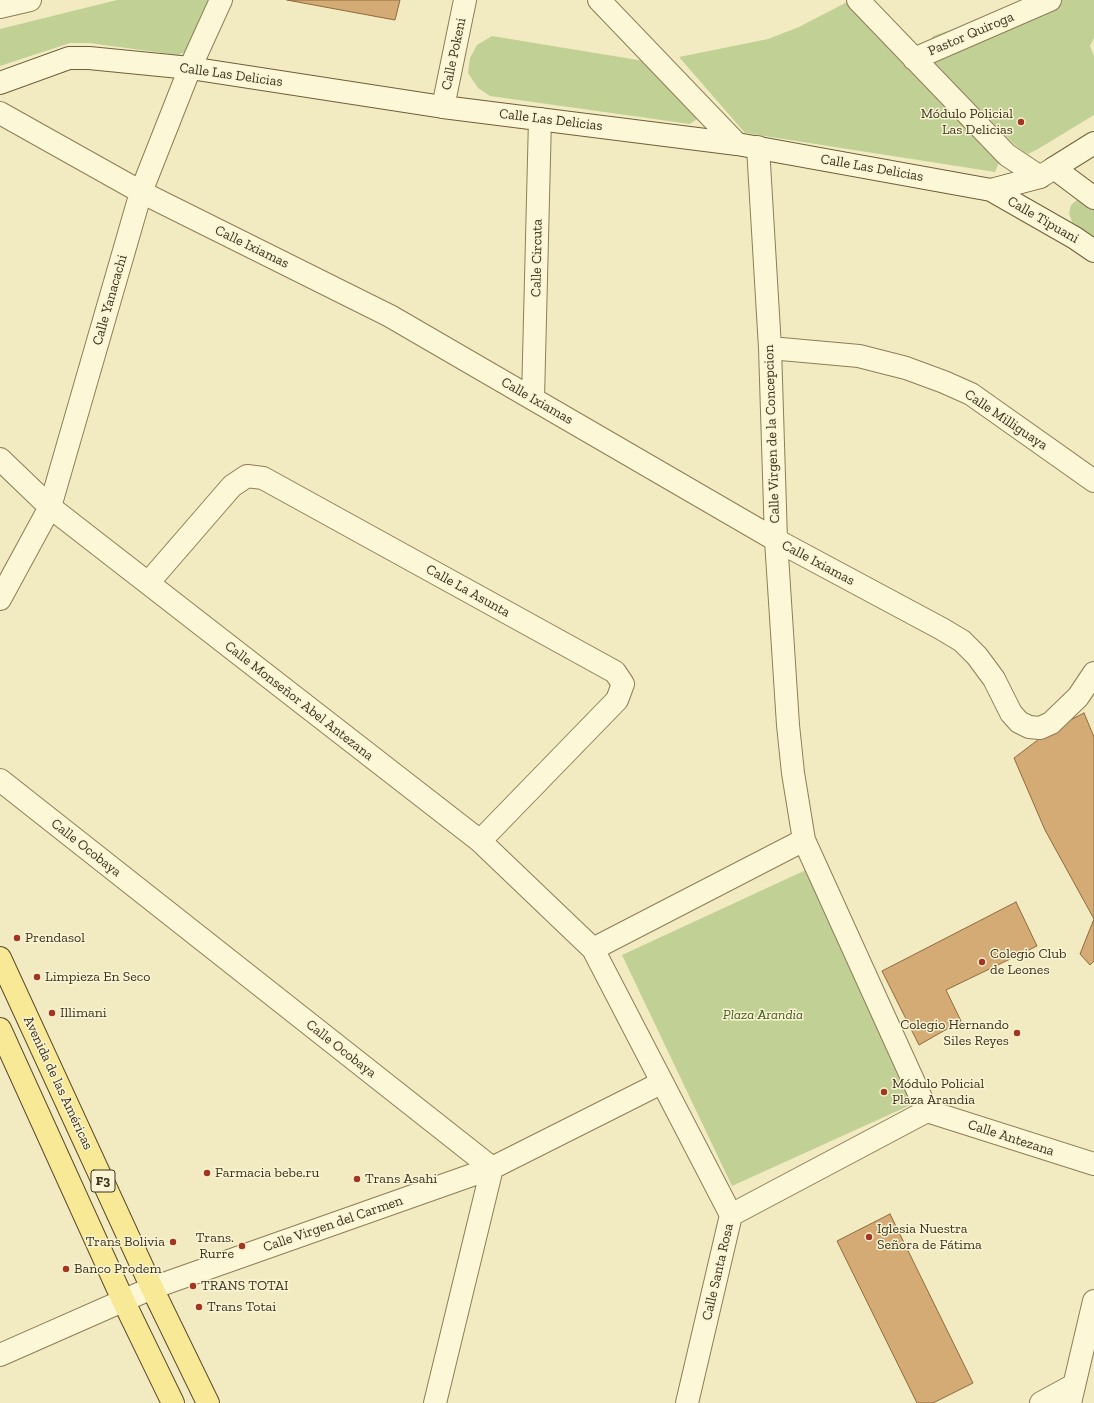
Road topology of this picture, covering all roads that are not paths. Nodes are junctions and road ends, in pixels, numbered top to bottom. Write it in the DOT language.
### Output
graph roads {
  1 [pos="30,0"];
  2 [pos="221,0"];
  3 [pos="465,0"];
  4 [pos="599,0"];
  5 [pos="858,0"];
  6 [pos="1050,0"];
  7 [pos="0,7"];
  8 [pos="914,59"];
  9 [pos="190,68"];
  10 [pos="0,83"];
  11 [pos="443,107"];
  12 [pos="0,113"];
  13 [pos="540,119"];
  14 [pos="1094,143"];
  15 [pos="748,146"];
  16 [pos="1047,173"];
  17 [pos="991,190"];
  18 [pos="141,192"];
  19 [pos="1094,198"];
  20 [pos="1094,251"];
  21 [pos="770,348"];
  22 [pos="533,398"];
  23 [pos="0,459"];
  24 [pos="1094,481"];
  25 [pos="50,507"];
  26 [pos="776,540"];
  27 [pos="148,583"];
  28 [pos="0,599"];
  29 [pos="1094,672"];
  30 [pos="0,780"];
  31 [pos="804,840"];
  32 [pos="480,841"];
  33 [pos="593,949"];
  34 [pos="0,958"];
  35 [pos="0,1029"];
  36 [pos="661,1083"];
  37 [pos="927,1111"];
  38 [pos="1094,1164"];
  39 [pos="492,1168"];
  40 [pos="731,1215"];
  41 [pos="152,1288"];
  42 [pos="123,1300"];
  43 [pos="1094,1301"];
  44 [pos="0,1355"];
  45 [pos="1072,1394"];
  46 [pos="173,1403"];
  47 [pos="208,1403"];
  48 [pos="435,1403"];
  49 [pos="687,1403"];
  50 [pos="1041,1403"];
  1 -- 7 [label="street"];
  2 -- 9 [label="street, Calle Yanacachi"];
  3 -- 11 [label="street, Calle Pokeni"];
  4 -- 15 [label="street"];
  5 -- 8 [label="street"];
  6 -- 8 [label="street, Pastor Quiroga"];
  8 -- 16 [label="street"];
  9 -- 10 [label="street, Calle Las Delicias"];
  9 -- 11 [label="street, Calle Las Delicias"];
  9 -- 18 [label="street, Calle Yanacachi"];
  11 -- 13 [label="street, Calle Las Delicias"];
  12 -- 18 [label="street, Calle Ixiamas"];
  13 -- 15 [label="street, Calle Las Delicias"];
  13 -- 22 [label="street, Calle Circuta"];
  14 -- 16 [label="street, Calle Las Delicias"];
  15 -- 17 [label="street, Calle Las Delicias"];
  15 -- 21 [label="street, Calle Virgen de la Concepcion"];
  16 -- 17 [label="street, Calle Las Delicias"];
  16 -- 19 [label="street"];
  17 -- 20 [label="street, Calle Tipuani"];
  18 -- 22 [label="street, Calle Ixiamas"];
  18 -- 25 [label="street, Calle Yanacachi"];
  21 -- 24 [label="street, Calle Milliguaya"];
  21 -- 26 [label="street, Calle Virgen de la Concepcion"];
  22 -- 26 [label="street, Calle Ixiamas"];
  23 -- 25 [label="street, Calle Monseñor Abel Antezana"];
  25 -- 27 [label="street, Calle Monseñor Abel Antezana"];
  25 -- 28 [label="street, Calle Yanacachi"];
  26 -- 29 [label="street, Calle Ixiamas"];
  26 -- 31 [label="street, Calle Virgen de la Concepcion"];
  27 -- 32 [label="street, Calle Monseñor Abel Antezana"];
  27 -- 32 [label="street, Calle La Asunta"];
  30 -- 39 [label="street, Calle Ocobaya"];
  31 -- 33 [label="street"];
  31 -- 37 [label="street, Calle Virgen de la Concepcion"];
  32 -- 33 [label="street, Calle Monseñor Abel Antezana"];
  33 -- 36 [label="street, Calle Santa Rosa"];
  34 -- 41 [label="main road, Avenida de las Américas / F3"];
  35 -- 42 [label="main road, F3"];
  36 -- 39 [label="street, Calle Virgen del Carmen"];
  36 -- 40 [label="street, Calle Santa Rosa"];
  37 -- 38 [label="street, Calle Antezana"];
  37 -- 40 [label="street"];
  39 -- 41 [label="street, Calle Virgen del Carmen"];
  39 -- 48 [label="street"];
  40 -- 49 [label="street, Calle Santa Rosa"];
  41 -- 42 [label="street, Calle Virgen del Carmen"];
  41 -- 47 [label="main road, Avenida de las Américas / F3"];
  42 -- 44 [label="street, Calle Virgen del Carmen"];
  42 -- 46 [label="main road, F3"];
  43 -- 45 [label="street"];
  45 -- 50 [label="street"];
}
